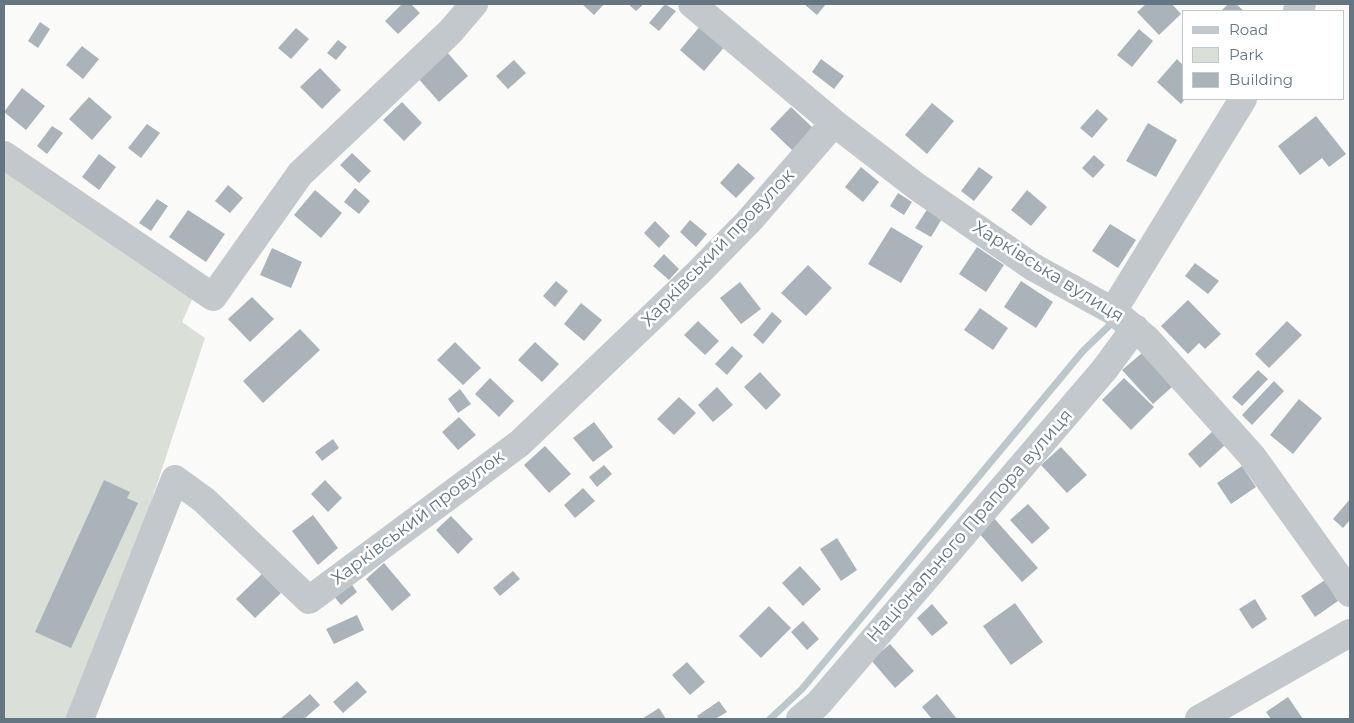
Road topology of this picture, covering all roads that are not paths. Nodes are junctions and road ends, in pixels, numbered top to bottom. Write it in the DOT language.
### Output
graph roads {
  1 [pos="474,4"];
  2 [pos="692,4"];
  3 [pos="1242,100"];
  4 [pos="834,123"];
  5 [pos="4,155"];
  6 [pos="1113,311"];
  7 [pos="1135,328"];
  8 [pos="1350,593"];
  9 [pos="1350,633"];
  10 [pos="80,719"];
  11 [pos="800,719"];
  12 [pos="1199,719"];
  1 -- 5 [label="street"];
  2 -- 4 [label="street, Харківська вулиця"];
  3 -- 6 [label="street"];
  4 -- 6 [label="street, Харківська вулиця"];
  4 -- 10 [label="street, Харківський провулок"];
  6 -- 7 [label="street, Харківська вулиця"];
  7 -- 8 [label="street, Харківська вулиця"];
  7 -- 11 [label="street, Національного Прапора вулиця"];
  9 -- 12 [label="street"];
}
